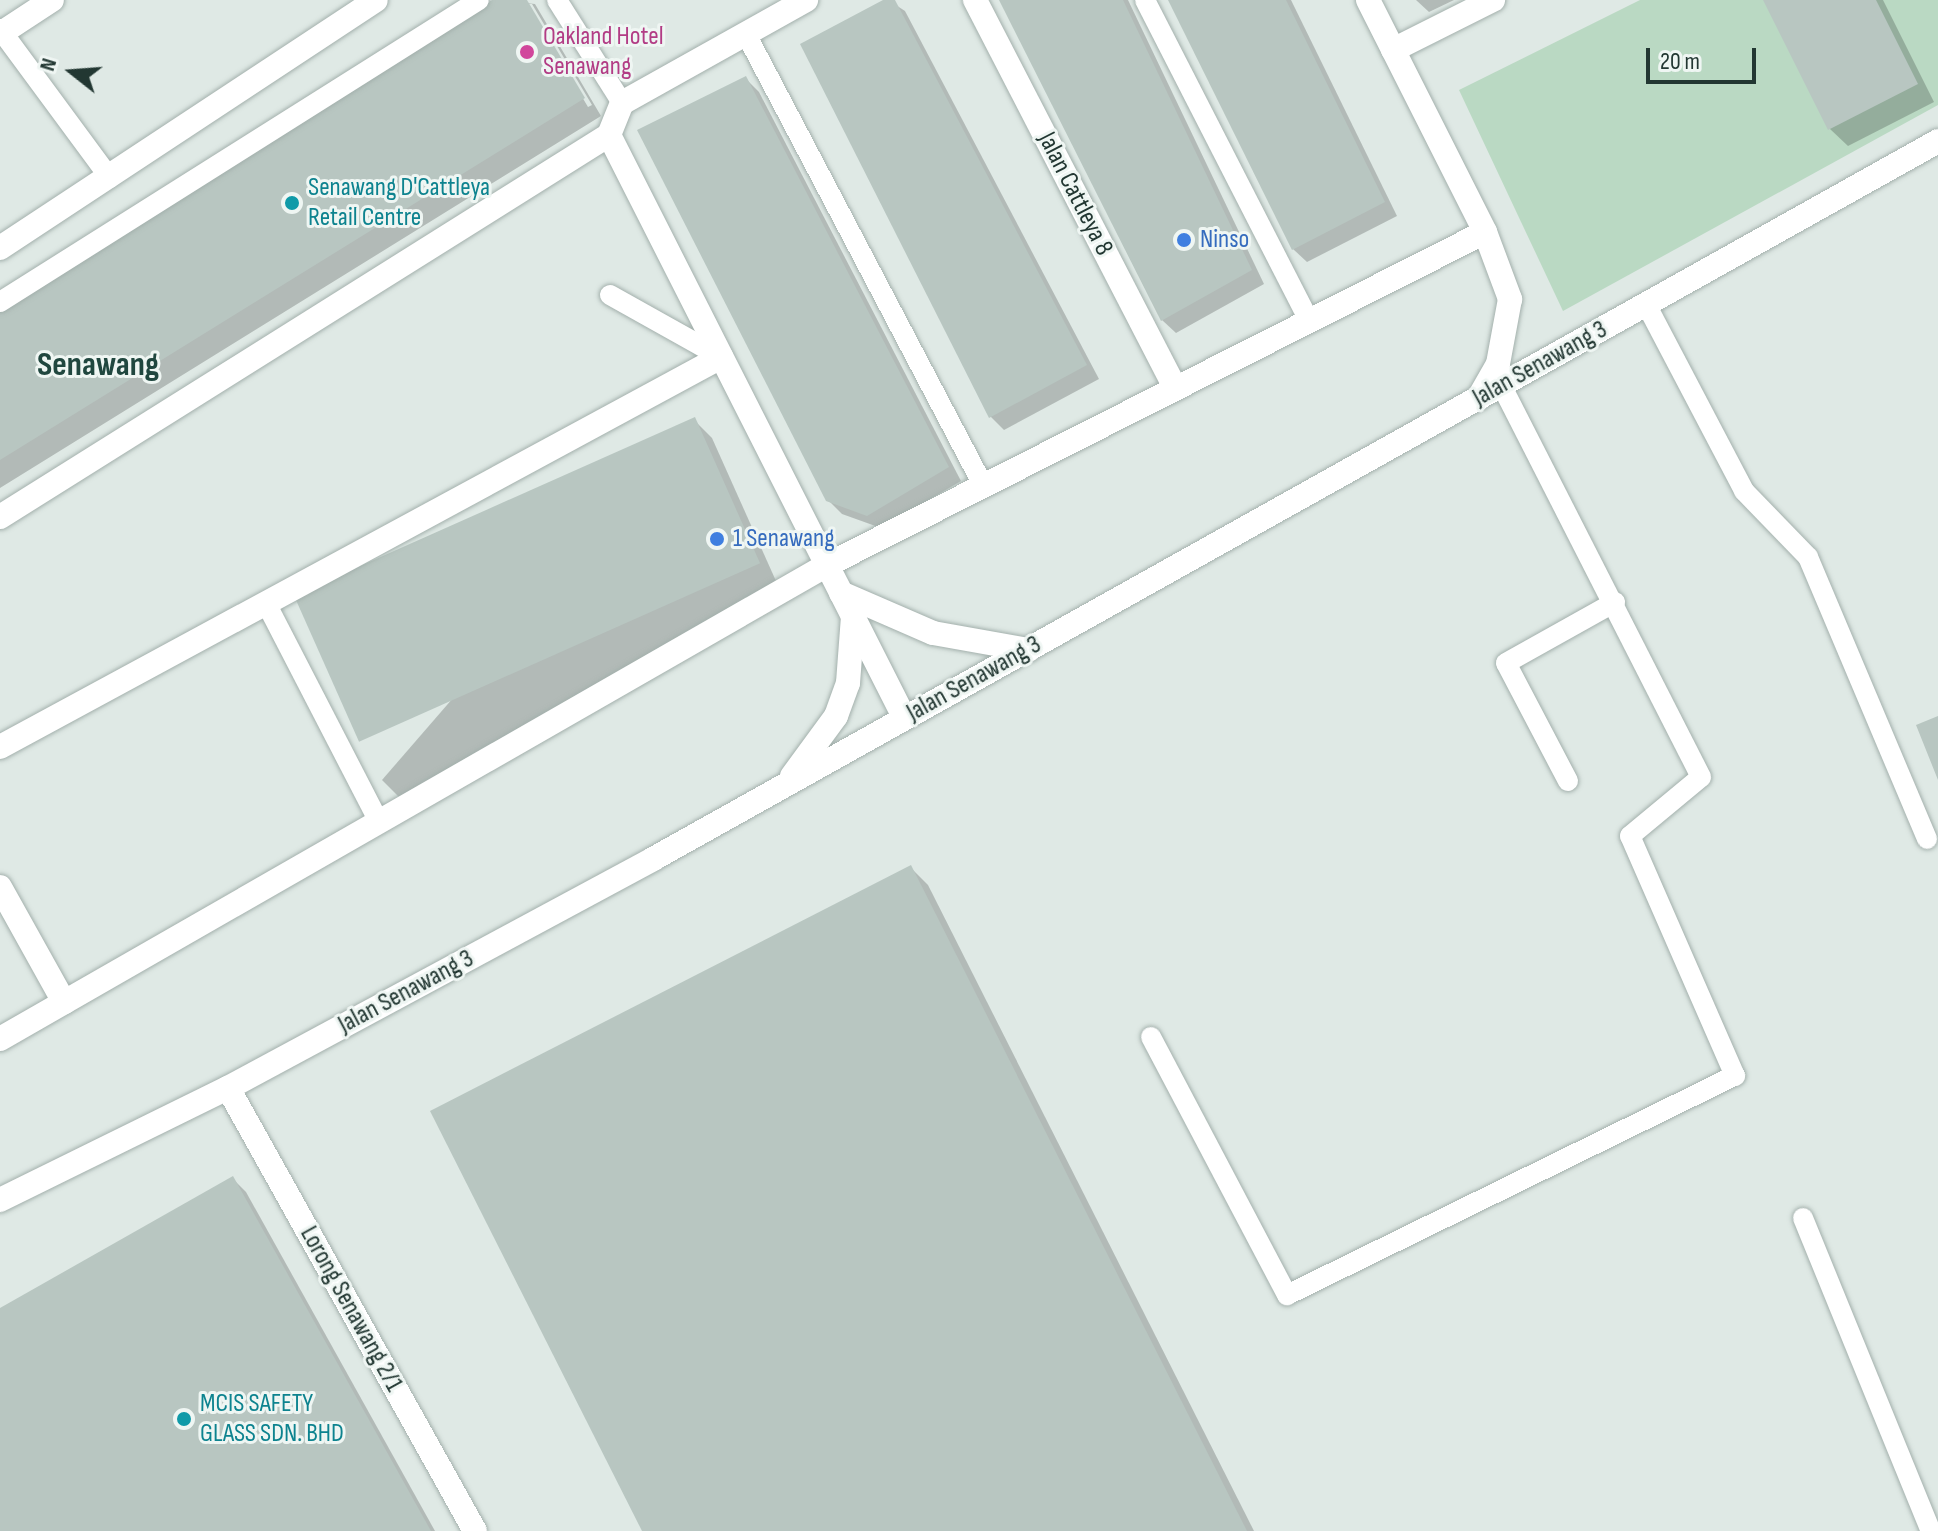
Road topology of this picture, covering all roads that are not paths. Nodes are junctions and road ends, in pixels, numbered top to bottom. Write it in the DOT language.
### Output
graph roads {
  1 [pos="52,0"];
  2 [pos="376,0"];
  3 [pos="479,0"];
  4 [pos="557,0"];
  5 [pos="806,0"];
  6 [pos="975,0"];
  7 [pos="1145,0"];
  8 [pos="1368,0"];
  9 [pos="1493,0"];
  10 [pos="1,32"];
  11 [pos="746,34"];
  12 [pos="1393,50"];
  13 [pos="622,103"];
  14 [pos="609,135"];
  15 [pos="1938,141"];
  16 [pos="110,178"];
  17 [pos="1485,232"];
  18 [pos="0,248"];
  19 [pos="610,295"];
  20 [pos="0,302"];
  21 [pos="1646,304"];
  22 [pos="1309,320"];
  23 [pos="721,357"];
  24 [pos="1502,386"];
  25 [pos="1175,388"];
  26 [pos="1478,399"];
  27 [pos="983,485"];
  28 [pos="0,517"];
  29 [pos="827,565"];
  30 [pos="841,593"];
  31 [pos="1615,602"];
  32 [pos="266,603"];
  33 [pos="853,617"];
  34 [pos="1028,650"];
  35 [pos="904,717"];
  36 [pos="0,747"];
  37 [pos="1568,781"];
  38 [pos="786,784"];
  39 [pos="379,822"];
  40 [pos="1927,839"];
  41 [pos="0,887"];
  42 [pos="64,1002"];
  43 [pos="1151,1037"];
  44 [pos="0,1039"];
  45 [pos="228,1088"];
  46 [pos="0,1200"];
  47 [pos="1803,1218"];
  48 [pos="475,1531"];
  49 [pos="1931,1531"];
  1 -- 10 [label="street"];
  2 -- 16 [label="street"];
  3 -- 20 [label="lane"];
  4 -- 13 [label="lane"];
  5 -- 11 [label="street"];
  6 -- 25 [label="street, Jalan Cattleya 8"];
  7 -- 22 [label="lane"];
  8 -- 12 [label="street"];
  9 -- 12 [label="street"];
  10 -- 16 [label="lane"];
  11 -- 13 [label="street"];
  11 -- 27 [label="lane"];
  12 -- 17 [label="street"];
  13 -- 14 [label="street"];
  14 -- 23 [label="street"];
  14 -- 28 [label="street"];
  15 -- 21 [label="street, Jalan Senawang 3"];
  16 -- 18 [label="street"];
  17 -- 22 [label="street"];
  17 -- 26 [label="street"];
  19 -- 23 [label="lane"];
  21 -- 24 [label="street, Jalan Senawang 3"];
  21 -- 40 [label="lane"];
  22 -- 25 [label="street"];
  23 -- 29 [label="street"];
  23 -- 32 [label="street"];
  24 -- 26 [label="street, Jalan Senawang 3"];
  24 -- 31 [label="lane"];
  25 -- 27 [label="street"];
  26 -- 34 [label="street, Jalan Senawang 3"];
  27 -- 29 [label="street"];
  29 -- 30 [label="street"];
  29 -- 39 [label="street"];
  30 -- 33 [label="street"];
  30 -- 34 [label="street"];
  31 -- 37 [label="lane"];
  31 -- 43 [label="lane"];
  32 -- 36 [label="street"];
  32 -- 39 [label="lane"];
  33 -- 35 [label="street"];
  33 -- 38 [label="street"];
  34 -- 35 [label="street, Jalan Senawang 3"];
  35 -- 38 [label="street, Jalan Senawang 3"];
  38 -- 45 [label="street, Jalan Senawang 3"];
  39 -- 42 [label="street"];
  41 -- 42 [label="street"];
  42 -- 44 [label="street"];
  45 -- 46 [label="street, Jalan Senawang 3"];
  45 -- 48 [label="street, Lorong Senawang 2/1"];
  47 -- 49 [label="lane"];
}
